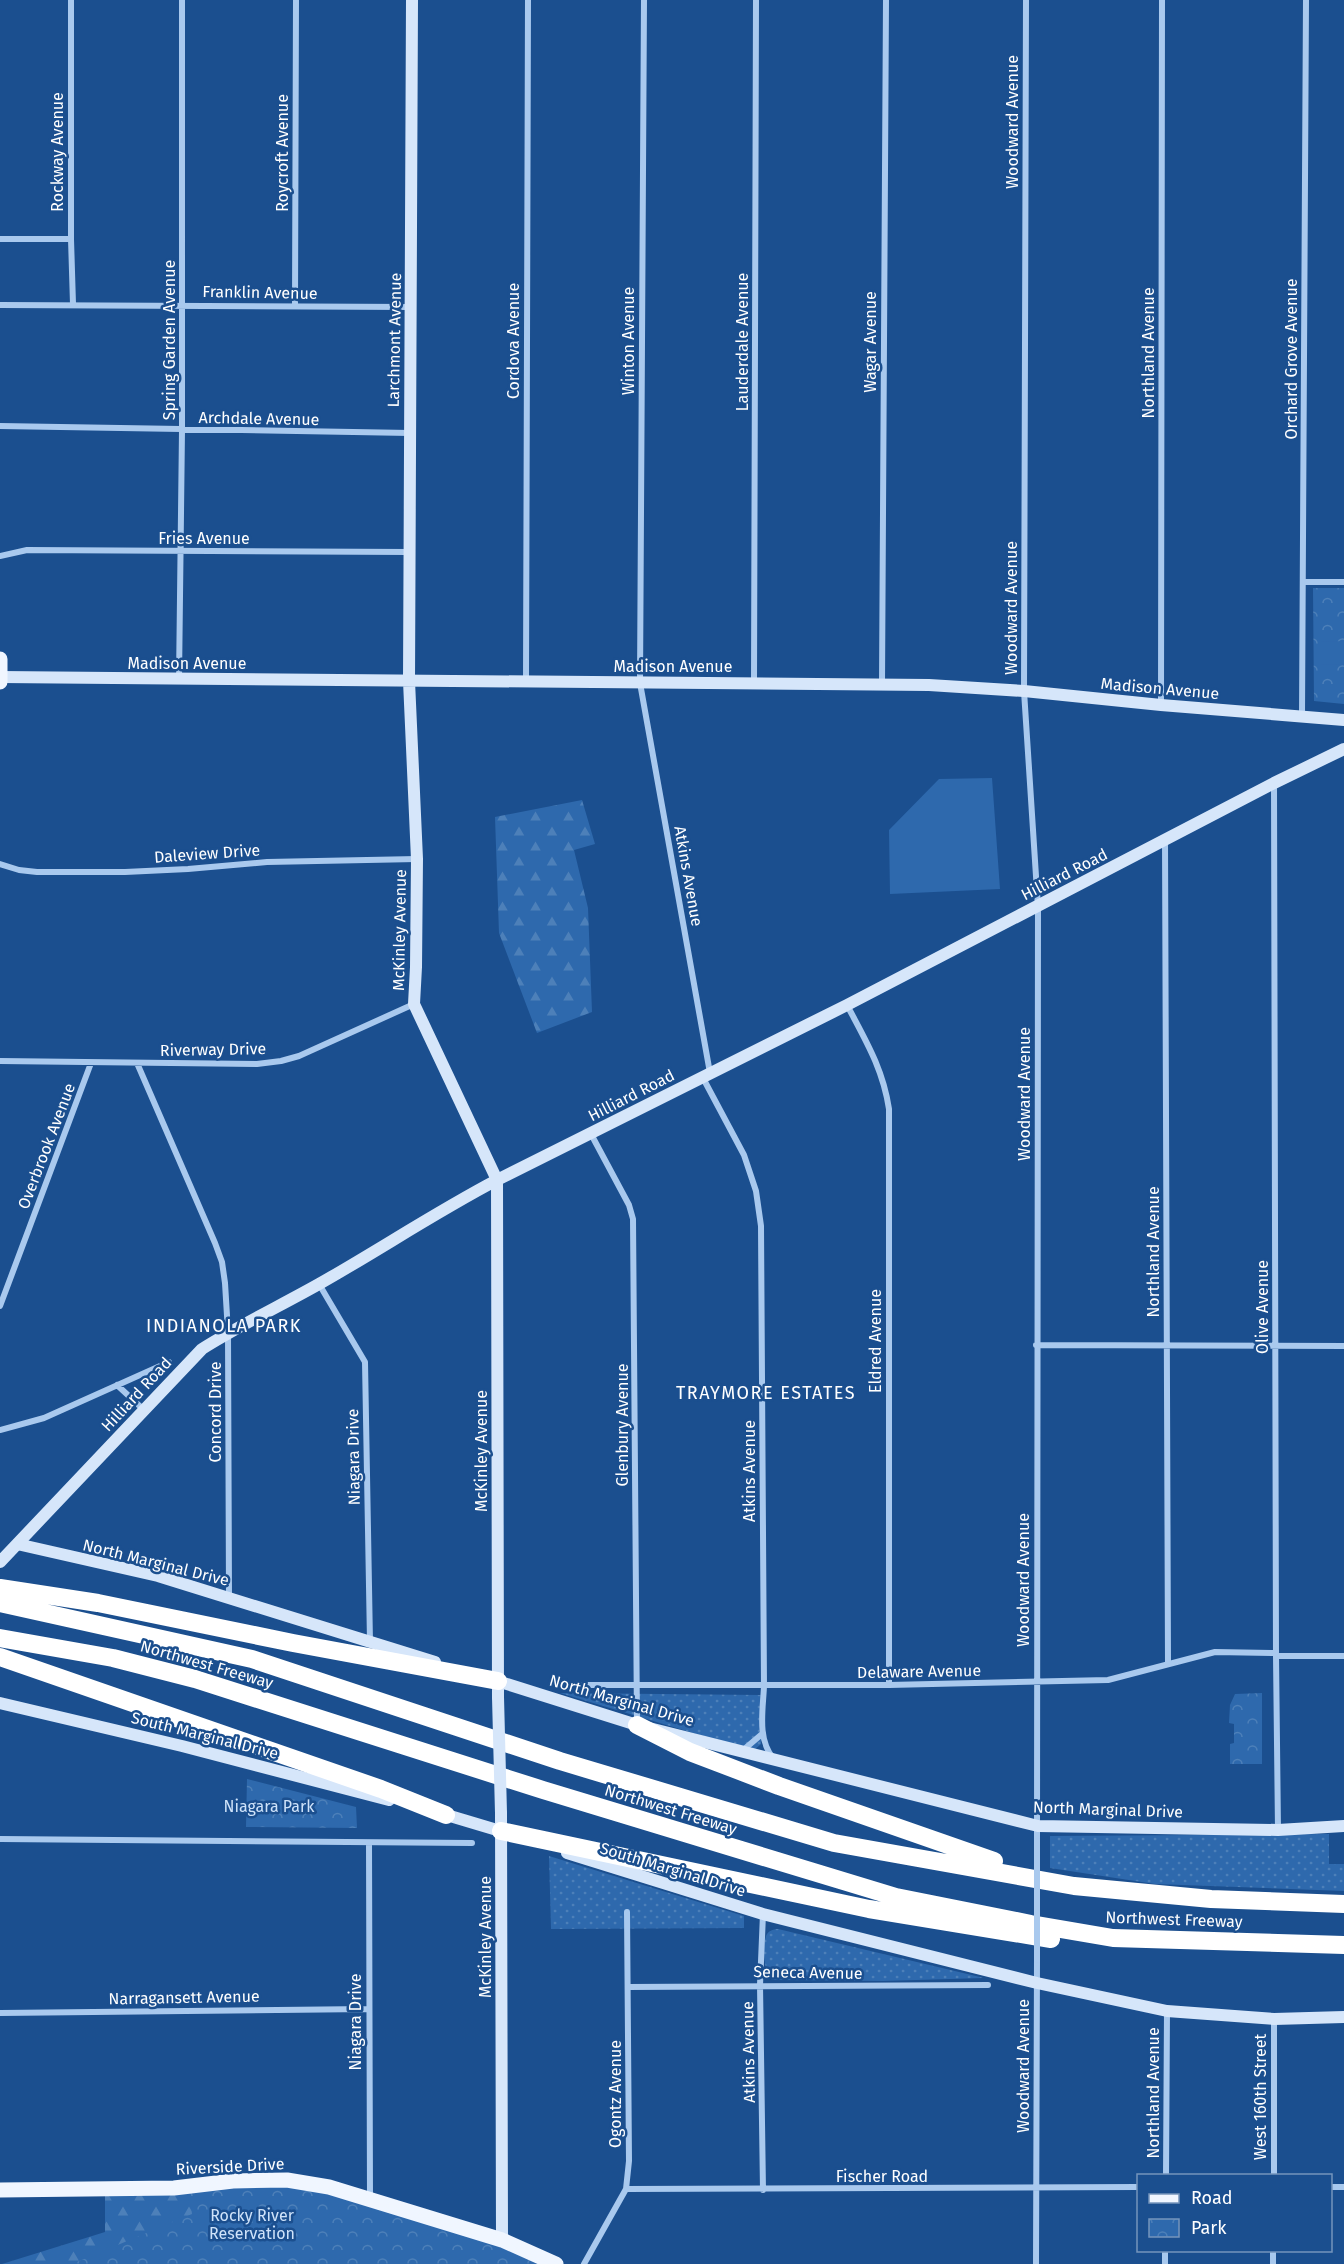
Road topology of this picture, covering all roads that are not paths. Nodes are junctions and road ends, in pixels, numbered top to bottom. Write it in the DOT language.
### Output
graph roads {
  1 [pos="71,0"];
  2 [pos="183,0"];
  3 [pos="296,0"];
  4 [pos="412,0"];
  5 [pos="528,0"];
  6 [pos="644,0"];
  7 [pos="756,0"];
  8 [pos="886,0"];
  9 [pos="1026,0"];
  10 [pos="1162,0"];
  11 [pos="1306,0"];
  12 [pos="0,239"];
  13 [pos="71,239"];
  14 [pos="73,304"];
  15 [pos="182,304"];
  16 [pos="0,305"];
  17 [pos="295,306"];
  18 [pos="411,307"];
  19 [pos="0,426"];
  20 [pos="182,430"];
  21 [pos="410,433"];
  22 [pos="181,552"];
  23 [pos="409,552"];
  24 [pos="0,556"];
  25 [pos="1304,582"];
  26 [pos="1344,582"];
  27 [pos="0,659"];
  28 [pos="0,678"];
  29 [pos="179,680"];
  30 [pos="409,681"];
  31 [pos="0,682"];
  32 [pos="526,682"];
  33 [pos="640,683"];
  34 [pos="754,683"];
  35 [pos="882,684"];
  36 [pos="1024,691"];
  37 [pos="1161,705"];
  38 [pos="1302,717"];
  39 [pos="1344,720"];
  40 [pos="1344,749"];
  41 [pos="1274,783"];
  42 [pos="1165,840"];
  43 [pos="417,859"];
  44 [pos="0,864"];
  45 [pos="1038,907"];
  46 [pos="414,1004"];
  47 [pos="847,1005"];
  48 [pos="0,1061"];
  49 [pos="91,1063"];
  50 [pos="137,1063"];
  51 [pos="706,1076"];
  52 [pos="591,1134"];
  53 [pos="497,1180"];
  54 [pos="319,1284"];
  55 [pos="0,1305"];
  56 [pos="228,1332"];
  57 [pos="1036,1345"];
  58 [pos="1167,1346"];
  59 [pos="1276,1346"];
  60 [pos="1344,1346"];
  61 [pos="169,1362"];
  62 [pos="117,1385"];
  63 [pos="144,1410"];
  64 [pos="0,1430"];
  65 [pos="17,1544"];
  66 [pos="0,1562"];
  67 [pos="0,1588"];
  68 [pos="229,1597"];
  69 [pos="0,1604"];
  70 [pos="0,1638"];
  71 [pos="370,1642"];
  72 [pos="1276,1655"];
  73 [pos="1344,1656"];
  74 [pos="0,1657"];
  75 [pos="1168,1663"];
  76 [pos="1037,1683"];
  77 [pos="558,1685"];
  78 [pos="637,1685"];
  79 [pos="889,1685"];
  80 [pos="764,1686"];
  81 [pos="498,1689"];
  82 [pos="0,1703"];
  83 [pos="637,1725"];
  84 [pos="762,1734"];
  85 [pos="742,1751"];
  86 [pos="775,1761"];
  87 [pos="447,1815"];
  88 [pos="501,1822"];
  89 [pos="1038,1826"];
  90 [pos="1344,1826"];
  91 [pos="1278,1830"];
  92 [pos="0,1839"];
  93 [pos="369,1843"];
  94 [pos="472,1843"];
  95 [pos="1211,1899"];
  96 [pos="1344,1904"];
  97 [pos="627,1912"];
  98 [pos="763,1914"];
  99 [pos="1113,1938"];
  100 [pos="1344,1945"];
  101 [pos="1037,1983"];
  102 [pos="988,1984"];
  103 [pos="760,1985"];
  104 [pos="628,1987"];
  105 [pos="368,2009"];
  106 [pos="1167,2011"];
  107 [pos="0,2013"];
  108 [pos="1344,2017"];
  109 [pos="1274,2019"];
  110 [pos="1166,2174"];
  111 [pos="1274,2174"];
  112 [pos="1137,2187"];
  113 [pos="1036,2188"];
  114 [pos="626,2189"];
  115 [pos="0,2190"];
  116 [pos="763,2190"];
  117 [pos="370,2201"];
  118 [pos="502,2241"];
  119 [pos="556,2264"];
  120 [pos="584,2264"];
  121 [pos="1036,2264"];
  1 -- 13 [label="street, Rockway Avenue"];
  2 -- 15 [label="street, Spring Garden Avenue"];
  3 -- 17 [label="street, Roycroft Avenue"];
  4 -- 18 [label="main road, Larchmont Avenue"];
  5 -- 32 [label="street, Cordova Avenue"];
  6 -- 33 [label="street, Winton Avenue"];
  7 -- 34 [label="street, Lauderdale Avenue"];
  8 -- 35 [label="street, Wagar Avenue"];
  9 -- 36 [label="street, Woodward Avenue"];
  10 -- 37 [label="street, Northland Avenue"];
  11 -- 25 [label="street, Orchard Grove Avenue"];
  12 -- 13 [label="street"];
  13 -- 14 [label="street, Rockway Avenue"];
  14 -- 15 [label="street, Franklin Avenue"];
  14 -- 16 [label="street, Franklin Avenue"];
  15 -- 17 [label="street, Franklin Avenue"];
  15 -- 20 [label="street, Spring Garden Avenue"];
  17 -- 18 [label="street, Franklin Avenue"];
  18 -- 21 [label="main road, Larchmont Avenue"];
  19 -- 20 [label="street, Archdale Avenue"];
  20 -- 21 [label="street, Archdale Avenue"];
  20 -- 22 [label="street, Spring Garden Avenue"];
  21 -- 23 [label="main road, Larchmont Avenue"];
  22 -- 23 [label="street, Fries Avenue"];
  22 -- 24 [label="street, Fries Avenue"];
  22 -- 29 [label="street, Spring Garden Avenue"];
  23 -- 30 [label="main road, Larchmont Avenue"];
  25 -- 26 [label="street"];
  25 -- 38 [label="street, Orchard Grove Avenue"];
  27 -- 28 [label="main road"];
  28 -- 29 [label="main road, Madison Avenue"];
  28 -- 31 [label="main road"];
  29 -- 30 [label="main road, Madison Avenue"];
  30 -- 32 [label="main road, Madison Avenue"];
  30 -- 43 [label="main road, McKinley Avenue"];
  32 -- 33 [label="main road, Madison Avenue"];
  33 -- 34 [label="main road, Madison Avenue"];
  33 -- 51 [label="street, Atkins Avenue"];
  34 -- 35 [label="main road, Madison Avenue"];
  35 -- 36 [label="main road, Madison Avenue"];
  36 -- 37 [label="main road, Madison Avenue"];
  36 -- 45 [label="street, Woodward Avenue"];
  37 -- 38 [label="main road, Madison Avenue"];
  38 -- 39 [label="main road, Madison Avenue"];
  40 -- 41 [label="main road, Hilliard Road"];
  41 -- 42 [label="main road, Hilliard Road"];
  41 -- 59 [label="street, Olive Avenue"];
  42 -- 45 [label="main road, Hilliard Road"];
  42 -- 58 [label="street, Northland Avenue"];
  43 -- 44 [label="street, Daleview Drive"];
  43 -- 46 [label="main road, McKinley Avenue"];
  45 -- 47 [label="main road, Hilliard Road"];
  45 -- 57 [label="street, Woodward Avenue"];
  46 -- 50 [label="street, Riverway Drive"];
  46 -- 53 [label="main road, McKinley Avenue"];
  47 -- 51 [label="main road, Hilliard Road"];
  47 -- 79 [label="street, Eldred Avenue"];
  48 -- 49 [label="street, Riverway Drive"];
  49 -- 50 [label="street, Riverway Drive"];
  49 -- 55 [label="street, Overbrook Avenue"];
  50 -- 56 [label="street, Concord Drive"];
  51 -- 52 [label="main road, Hilliard Road"];
  51 -- 80 [label="street, Atkins Avenue"];
  52 -- 53 [label="main road, Hilliard Road"];
  52 -- 78 [label="street, Glenbury Avenue"];
  53 -- 54 [label="main road, Hilliard Road"];
  53 -- 81 [label="main road, McKinley Avenue"];
  54 -- 56 [label="main road, Hilliard Road"];
  54 -- 71 [label="street, Niagara Drive"];
  56 -- 63 [label="main road, Hilliard Road"];
  56 -- 68 [label="street, Concord Drive"];
  57 -- 58 [label="street"];
  57 -- 76 [label="street, Woodward Avenue"];
  58 -- 59 [label="street"];
  58 -- 75 [label="street, Northland Avenue"];
  59 -- 60 [label="street"];
  59 -- 72 [label="street, Olive Avenue"];
  61 -- 62 [label="street"];
  62 -- 63 [label="street"];
  62 -- 64 [label="street"];
  63 -- 65 [label="main road, Hilliard Road"];
  65 -- 66 [label="main road, Hilliard Road"];
  65 -- 68 [label="main road, North Marginal Drive"];
  67 -- 81 [label="highway"];
  68 -- 71 [label="main road, North Marginal Drive"];
  69 -- 95 [label="highway, Northwest Freeway"];
  70 -- 99 [label="highway, Northwest Freeway"];
  71 -- 81 [label="main road, North Marginal Drive"];
  72 -- 73 [label="street, Delaware Avenue"];
  72 -- 75 [label="street, Delaware Avenue"];
  72 -- 91 [label="street, Olive Avenue"];
  74 -- 87 [label="highway"];
  75 -- 76 [label="street, Delaware Avenue"];
  76 -- 79 [label="street, Delaware Avenue"];
  76 -- 89 [label="street, Woodward Avenue"];
  77 -- 78 [label="street, Delaware Avenue"];
  78 -- 80 [label="street, Delaware Avenue"];
  78 -- 83 [label="street, Glenbury Avenue"];
  79 -- 80 [label="street, Delaware Avenue"];
  80 -- 84 [label="street, Atkins Avenue"];
  81 -- 83 [label="main road, North Marginal Drive"];
  81 -- 88 [label="main road, McKinley Avenue, bridge"];
  82 -- 87 [label="main road, South Marginal Drive"];
  83 -- 85 [label="main road, North Marginal Drive"];
  83 -- 95 [label="highway"];
  84 -- 85 [label="street"];
  84 -- 86 [label="street, Atkins Avenue"];
  85 -- 86 [label="main road, North Marginal Drive"];
  86 -- 89 [label="main road, North Marginal Drive"];
  87 -- 88 [label="main road, South Marginal Drive"];
  88 -- 98 [label="main road, South Marginal Drive"];
  88 -- 99 [label="highway"];
  88 -- 118 [label="main road, McKinley Avenue"];
  89 -- 91 [label="main road, North Marginal Drive"];
  89 -- 101 [label="street, Woodward Avenue, bridge"];
  90 -- 91 [label="main road, North Marginal Drive"];
  92 -- 93 [label="street"];
  93 -- 94 [label="street"];
  93 -- 105 [label="street, Niagara Drive"];
  95 -- 96 [label="highway, Northwest Freeway"];
  97 -- 104 [label="street, Ogontz Avenue"];
  98 -- 101 [label="main road, South Marginal Drive"];
  98 -- 103 [label="street, Atkins Avenue"];
  99 -- 100 [label="highway, Northwest Freeway"];
  101 -- 106 [label="main road, South Marginal Drive"];
  101 -- 113 [label="street, Woodward Avenue"];
  102 -- 103 [label="street, Seneca Avenue"];
  103 -- 104 [label="street, Seneca Avenue"];
  103 -- 116 [label="street, Atkins Avenue"];
  104 -- 114 [label="street, Ogontz Avenue"];
  105 -- 107 [label="street, Narragansett Avenue"];
  105 -- 117 [label="street, Niagara Drive"];
  106 -- 109 [label="main road, South Marginal Drive"];
  106 -- 110 [label="street, Northland Avenue"];
  108 -- 109 [label="main road, South Marginal Drive"];
  109 -- 111 [label="street, West 160th Street"];
  112 -- 113 [label="street, Fischer Road"];
  113 -- 116 [label="street, Fischer Road"];
  113 -- 121 [label="street, Woodward Avenue"];
  114 -- 116 [label="street, Fischer Road"];
  114 -- 120 [label="street, Ogontz Avenue"];
  115 -- 117 [label="main road, Riverside Drive"];
  117 -- 118 [label="main road, Riverside Drive"];
  118 -- 119 [label="main road, Riverside Drive"];
}
